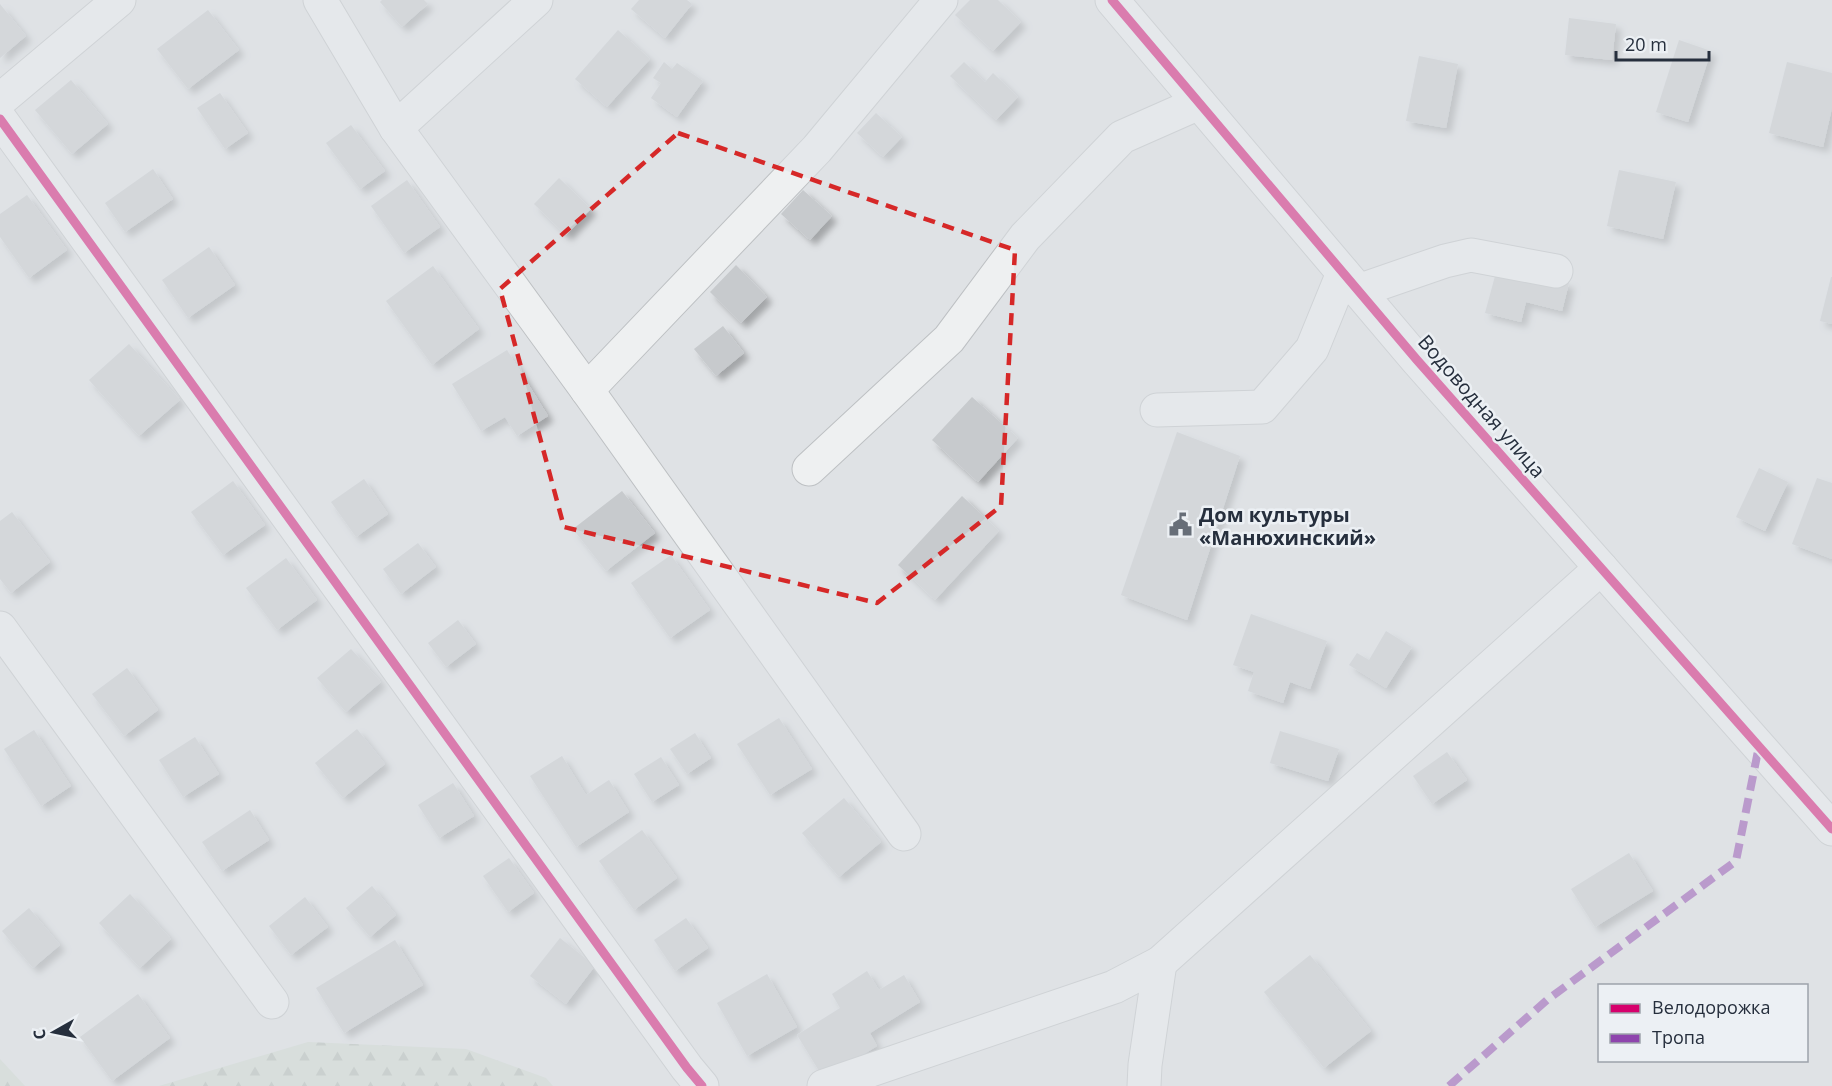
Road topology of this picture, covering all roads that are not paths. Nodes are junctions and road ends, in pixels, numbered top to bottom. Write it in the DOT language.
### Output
graph roads {
  1 [pos="119,0"];
  2 [pos="320,0"];
  3 [pos="536,0"];
  4 [pos="941,0"];
  5 [pos="1112,0"];
  6 [pos="0,100"];
  7 [pos="1199,103"];
  8 [pos="0,119"];
  9 [pos="396,128"];
  10 [pos="1556,271"];
  11 [pos="1351,282"];
  12 [pos="587,390"];
  13 [pos="1157,411"];
  14 [pos="809,469"];
  15 [pos="1601,568"];
  16 [pos="0,628"];
  17 [pos="1832,829"];
  18 [pos="904,834"];
  19 [pos="1160,963"];
  20 [pos="272,1002"];
  21 [pos="1141,1079"];
  22 [pos="702,1086"];
  23 [pos="824,1086"];
  1 -- 6 [label="street"];
  2 -- 9 [label="street"];
  3 -- 9 [label="street"];
  4 -- 12 [label="street"];
  5 -- 7 [label="street, Водоводная улица"];
  7 -- 11 [label="street, Водоводная улица"];
  7 -- 14 [label="street"];
  8 -- 22 [label="street"];
  9 -- 12 [label="street"];
  10 -- 11 [label="street"];
  11 -- 13 [label="street"];
  11 -- 15 [label="street, Водоводная улица"];
  12 -- 18 [label="street"];
  15 -- 17 [label="street, Водоводная улица"];
  15 -- 19 [label="street"];
  16 -- 20 [label="street"];
  19 -- 21 [label="street"];
  19 -- 23 [label="street"];
}
